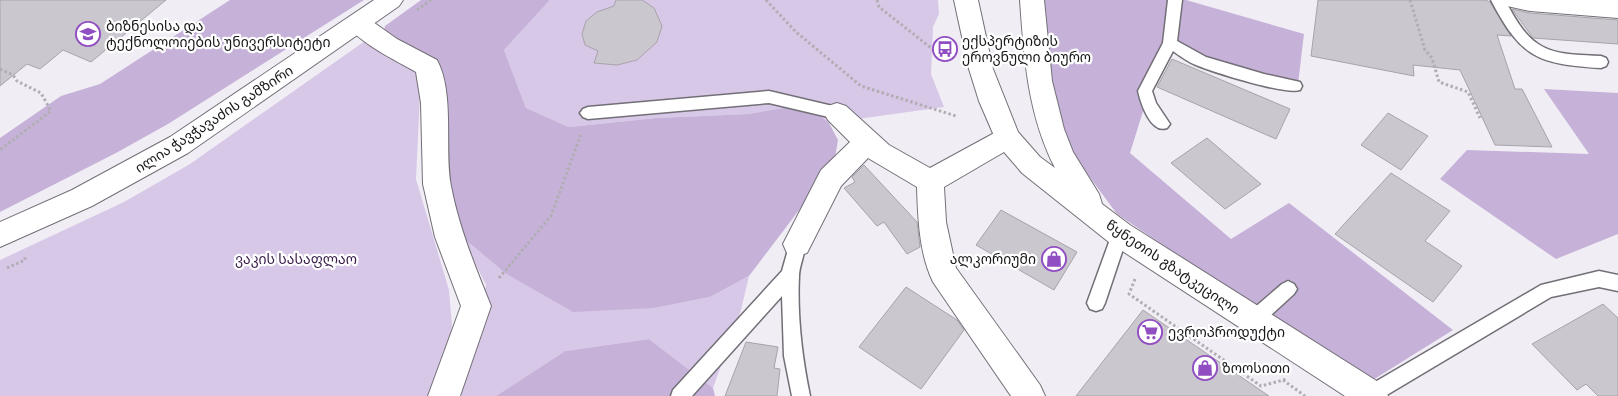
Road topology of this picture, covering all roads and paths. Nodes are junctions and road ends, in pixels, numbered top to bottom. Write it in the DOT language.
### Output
graph roads {
  1 [pos="391,0"];
  2 [pos="766,0"];
  3 [pos="877,0"];
  4 [pos="966,0"];
  5 [pos="1032,0"];
  6 [pos="1175,0"];
  7 [pos="1410,0"];
  8 [pos="1498,0"];
  9 [pos="1516,0"];
  10 [pos="1618,9"];
  11 [pos="358,23"];
  12 [pos="1170,43"];
  13 [pos="935,51"];
  14 [pos="1601,62"];
  15 [pos="0,69"];
  16 [pos="1295,86"];
  17 [pos="588,113"];
  18 [pos="837,113"];
  19 [pos="956,116"];
  20 [pos="1480,118"];
  21 [pos="1162,124"];
  22 [pos="1007,138"];
  23 [pos="868,141"];
  24 [pos="0,150"];
  25 [pos="930,181"];
  26 [pos="1110,226"];
  27 [pos="0,235"];
  28 [pos="797,244"];
  29 [pos="24,250"];
  30 [pos="8,268"];
  31 [pos="790,275"];
  32 [pos="1136,275"];
  33 [pos="1618,283"];
  34 [pos="1288,289"];
  35 [pos="1096,303"];
  36 [pos="476,306"];
  37 [pos="1252,321"];
  38 [pos="1291,378"];
  39 [pos="1283,380"];
  40 [pos="444,396"];
  41 [pos="680,396"];
  42 [pos="802,396"];
  43 [pos="1029,396"];
  44 [pos="1306,396"];
  45 [pos="1371,396"];
  1 -- 11 [label="main road, ილია ჭავჭავაძის გამზირი"];
  2 -- 19 [label="path"];
  3 -- 13 [label="path"];
  4 -- 22 [label="main road, წყნეთის გზატკეცილი"];
  5 -- 26 [label="main road, წყნეთის გზატკეცილი"];
  6 -- 12 [label="lane"];
  7 -- 20 [label="path"];
  8 -- 14 [label="lane"];
  9 -- 10 [label="main road"];
  11 -- 27 [label="main road, ილია ჭავჭავაძის გამზირი"];
  11 -- 36 [label="main road"];
  12 -- 16 [label="lane"];
  12 -- 21 [label="lane"];
  15 -- 24 [label="path"];
  17 -- 18 [label="lane"];
  17 -- 36 [label="path"];
  18 -- 23 [label="main road"];
  22 -- 25 [label="main road"];
  22 -- 26 [label="main road, წყნეთის გზატკეცილი"];
  23 -- 25 [label="main road"];
  23 -- 28 [label="main road"];
  25 -- 43 [label="main road"];
  26 -- 35 [label="lane"];
  26 -- 37 [label="main road, წყნეთის გზატკეცილი"];
  28 -- 31 [label="lane"];
  29 -- 30 [label="path"];
  31 -- 41 [label="lane"];
  31 -- 42 [label="lane"];
  32 -- 39 [label="path"];
  33 -- 45 [label="lane"];
  34 -- 37 [label="lane"];
  36 -- 40 [label="main road"];
  37 -- 45 [label="main road, წყნეთის გზატკეცილი"];
  38 -- 39 [label="path"];
  39 -- 44 [label="path"];
}
